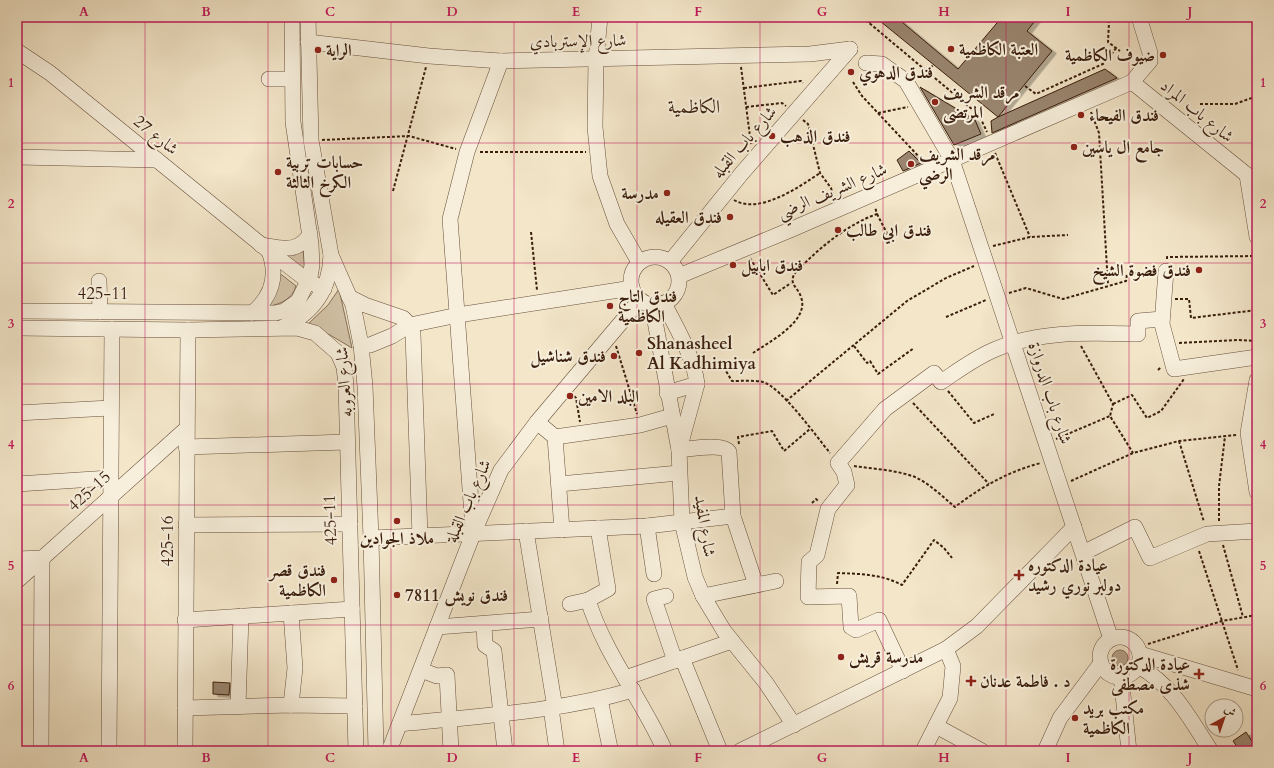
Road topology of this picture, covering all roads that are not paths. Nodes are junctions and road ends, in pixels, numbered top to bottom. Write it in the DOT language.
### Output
graph roads {
  1 [pos="292,17"];
  2 [pos="308,17"];
  3 [pos="600,17"];
  4 [pos="1139,17"];
  5 [pos="308,42"];
  6 [pos="850,49"];
  7 [pos="17,51"];
  8 [pos="596,60"];
  9 [pos="500,61"];
  10 [pos="866,63"];
  11 [pos="269,79"];
  12 [pos="292,79"];
  13 [pos="1132,82"];
  14 [pos="17,157"];
  15 [pos="156,160"];
  16 [pos="952,160"];
  17 [pos="1252,179"];
  18 [pos="1257,237"];
  19 [pos="310,239"];
  20 [pos="265,248"];
  21 [pos="330,250"];
  22 [pos="639,262"];
  23 [pos="670,262"];
  24 [pos="312,266"];
  25 [pos="1166,271"];
  26 [pos="679,276"];
  27 [pos="99,281"];
  28 [pos="308,281"];
  29 [pos="324,289"];
  30 [pos="349,297"];
  31 [pos="647,299"];
  32 [pos="17,311"];
  33 [pos="100,312"];
  34 [pos="252,313"];
  35 [pos="458,315"];
  36 [pos="1162,319"];
  37 [pos="410,325"];
  38 [pos="282,327"];
  39 [pos="17,328"];
  40 [pos="112,329"];
  41 [pos="188,330"];
  42 [pos="1013,343"];
  43 [pos="361,345"];
  44 [pos="1257,357"];
  45 [pos="1257,380"];
  46 [pos="697,384"];
  47 [pos="667,392"];
  48 [pos="110,408"];
  49 [pos="17,413"];
  50 [pos="672,416"];
  51 [pos="537,422"];
  52 [pos="186,429"];
  53 [pos="555,437"];
  54 [pos="347,442"];
  55 [pos="186,447"];
  56 [pos="679,450"];
  57 [pos="679,473"];
  58 [pos="110,478"];
  59 [pos="17,484"];
  60 [pos="559,484"];
  61 [pos="1257,492"];
  62 [pos="110,497"];
  63 [pos="733,516"];
  64 [pos="682,522"];
  65 [pos="350,524"];
  66 [pos="186,526"];
  67 [pos="647,526"];
  68 [pos="1074,527"];
  69 [pos="598,528"];
  70 [pos="562,530"];
  71 [pos="526,531"];
  72 [pos="1257,531"];
  73 [pos="473,534"];
  74 [pos="420,536"];
  75 [pos="371,538"];
  76 [pos="1083,553"];
  77 [pos="42,558"];
  78 [pos="17,559"];
  79 [pos="654,574"];
  80 [pos="17,581"];
  81 [pos="776,581"];
  82 [pos="756,585"];
  83 [pos="666,596"];
  84 [pos="703,596"];
  85 [pos="588,600"];
  86 [pos="570,604"];
  87 [pos="352,608"];
  88 [pos="291,613"];
  89 [pos="241,616"];
  90 [pos="540,619"];
  91 [pos="185,620"];
  92 [pos="484,624"];
  93 [pos="437,627"];
  94 [pos="1111,639"];
  95 [pos="732,641"];
  96 [pos="946,649"];
  97 [pos="1138,656"];
  98 [pos="679,660"];
  99 [pos="1101,663"];
  100 [pos="420,670"];
  101 [pos="903,671"];
  102 [pos="1121,676"];
  103 [pos="629,684"];
  104 [pos="1257,689"];
  105 [pos="600,699"];
  106 [pos="291,705"];
  107 [pos="355,706"];
  108 [pos="238,707"];
  109 [pos="185,708"];
  110 [pos="553,708"];
  111 [pos="501,713"];
  112 [pos="448,719"];
  113 [pos="400,724"];
  114 [pos="794,725"];
  115 [pos="936,726"];
  116 [pos="610,748"];
  117 [pos="41,751"];
  118 [pos="109,751"];
  119 [pos="185,751"];
  120 [pos="356,751"];
  121 [pos="376,751"];
  122 [pos="389,751"];
  123 [pos="451,751"];
  124 [pos="505,751"];
  125 [pos="557,751"];
  126 [pos="665,751"];
  127 [pos="720,751"];
  128 [pos="740,751"];
  129 [pos="923,751"];
  130 [pos="982,751"];
  131 [pos="1045,751"];
  132 [pos="1129,751"];
  133 [pos="1211,751"];
  1 -- 12 [label="street"];
  2 -- 5 [label="street, شارع العروبه"];
  3 -- 8 [label="street"];
  4 -- 13 [label="street"];
  5 -- 9 [label="street, شارع الإستربادي"];
  5 -- 21 [label="street, شارع العروبه"];
  6 -- 8 [label="street, شارع الإستربادي"];
  6 -- 23 [label="street, شارع باب القبله"];
  7 -- 15 [label="street, شارع 27"];
  8 -- 9 [label="street, شارع الإستربادي"];
  8 -- 22 [label="street"];
  9 -- 35 [label="street"];
  10 -- 16 [label="street, شارع باب الدروازة"];
  11 -- 12 [label="street"];
  12 -- 19 [label="street"];
  13 -- 16 [label="street, شارع الشريف الرضي"];
  13 -- 17 [label="street, شارع باب المراد"];
  14 -- 15 [label="street"];
  15 -- 20 [label="street, شارع 27"];
  16 -- 26 [label="street, شارع الشريف الرضي"];
  16 -- 42 [label="street, شارع باب الدروازة"];
  17 -- 18 [label="street"];
  19 -- 20 [label="street"];
  19 -- 21 [label="street"];
  19 -- 24 [label="street"];
  20 -- 28 [label="street, شارع 27"];
  20 -- 34 [label="street"];
  21 -- 24 [label="street"];
  21 -- 29 [label="street, 425-11"];
  21 -- 30 [label="street, شارع العروبه"];
  22 -- 23 [label="street"];
  22 -- 31 [label="street"];
  23 -- 26 [label="street"];
  24 -- 28 [label="street"];
  25 -- 36 [label="street"];
  26 -- 31 [label="street"];
  27 -- 33 [label="street"];
  28 -- 29 [label="street, شارع 27"];
  28 -- 34 [label="street, 425-11"];
  29 -- 38 [label="street, 425-11"];
  30 -- 37 [label="street"];
  30 -- 43 [label="street, شارع العروبه"];
  31 -- 35 [label="street"];
  31 -- 46 [label="street"];
  31 -- 47 [label="street, شارع المفيد"];
  31 -- 51 [label="street, شارع باب القبلة"];
  32 -- 33 [label="street, 425-11"];
  33 -- 34 [label="street, 425-11"];
  35 -- 37 [label="street"];
  35 -- 73 [label="street"];
  36 -- 42 [label="street"];
  36 -- 44 [label="street"];
  37 -- 43 [label="street"];
  37 -- 74 [label="street"];
  38 -- 41 [label="street, 425-11"];
  38 -- 54 [label="street, 425-11"];
  39 -- 40 [label="street, 425-11"];
  40 -- 41 [label="street, 425-11"];
  40 -- 48 [label="street"];
  41 -- 52 [label="street, 425-16"];
  42 -- 68 [label="street, شارع باب الدروازة"];
  42 -- 101 [label="street"];
  43 -- 75 [label="street, شارع العروبه"];
  45 -- 61 [label="street"];
  46 -- 47 [label="street"];
  46 -- 56 [label="street"];
  47 -- 50 [label="street, شارع المفيد"];
  48 -- 49 [label="street"];
  48 -- 58 [label="street"];
  50 -- 53 [label="street"];
  50 -- 56 [label="street, شارع المفيد"];
  51 -- 53 [label="street"];
  51 -- 73 [label="street, شارع باب القبلة"];
  52 -- 55 [label="street, 425-16"];
  52 -- 62 [label="street, 425-15"];
  53 -- 60 [label="street"];
  54 -- 55 [label="street"];
  54 -- 65 [label="street, 425-11"];
  55 -- 66 [label="street, 425-16"];
  56 -- 57 [label="street, شارع المفيد"];
  56 -- 63 [label="street"];
  57 -- 60 [label="street"];
  57 -- 64 [label="street, شارع المفيد"];
  58 -- 59 [label="street"];
  58 -- 62 [label="street"];
  60 -- 70 [label="street"];
  62 -- 77 [label="street, 425-15"];
  62 -- 118 [label="street"];
  63 -- 64 [label="street"];
  63 -- 82 [label="street"];
  64 -- 67 [label="street"];
  64 -- 84 [label="street, شارع المفيد"];
  65 -- 66 [label="street"];
  65 -- 87 [label="street, 425-11"];
  66 -- 91 [label="street, 425-16"];
  67 -- 69 [label="street"];
  67 -- 79 [label="street"];
  68 -- 76 [label="street, شارع باب الدروازة"];
  68 -- 96 [label="street"];
  69 -- 70 [label="street"];
  69 -- 85 [label="street"];
  70 -- 71 [label="street"];
  71 -- 73 [label="street"];
  71 -- 90 [label="street"];
  72 -- 76 [label="street"];
  73 -- 74 [label="street"];
  73 -- 93 [label="street, شارع باب القبلة"];
  74 -- 75 [label="street"];
  75 -- 121 [label="street, شارع العروبه"];
  76 -- 94 [label="street, شارع باب الدروازة"];
  77 -- 78 [label="street"];
  77 -- 80 [label="street, 425-15"];
  77 -- 117 [label="street"];
  81 -- 82 [label="street"];
  82 -- 84 [label="street"];
  83 -- 98 [label="street"];
  84 -- 95 [label="street, شارع المفيد"];
  85 -- 86 [label="street"];
  85 -- 103 [label="street"];
  87 -- 88 [label="street"];
  87 -- 107 [label="street, 425-11"];
  88 -- 89 [label="street"];
  88 -- 106 [label="street"];
  89 -- 91 [label="street"];
  89 -- 108 [label="street"];
  90 -- 92 [label="street"];
  90 -- 110 [label="street"];
  91 -- 109 [label="street, 425-16"];
  92 -- 93 [label="street"];
  92 -- 111 [label="street"];
  93 -- 100 [label="street, شارع باب القبلة"];
  94 -- 97 [label="street"];
  94 -- 99 [label="street"];
  95 -- 98 [label="street"];
  95 -- 114 [label="street, شارع المفيد"];
  96 -- 101 [label="street"];
  96 -- 115 [label="street"];
  97 -- 102 [label="street"];
  97 -- 104 [label="street"];
  97 -- 133 [label="street"];
  98 -- 103 [label="street"];
  98 -- 127 [label="street"];
  99 -- 102 [label="street"];
  99 -- 131 [label="street"];
  100 -- 112 [label="street"];
  100 -- 113 [label="street, شارع باب القبلة"];
  101 -- 114 [label="street"];
  102 -- 132 [label="street"];
  103 -- 105 [label="street"];
  103 -- 126 [label="street"];
  105 -- 110 [label="street"];
  105 -- 116 [label="street"];
  106 -- 107 [label="street"];
  106 -- 108 [label="street"];
  107 -- 120 [label="street, 425-11"];
  108 -- 109 [label="street"];
  109 -- 119 [label="street, 425-16"];
  110 -- 111 [label="street"];
  110 -- 125 [label="street"];
  111 -- 112 [label="street"];
  111 -- 124 [label="street"];
  112 -- 113 [label="street"];
  112 -- 123 [label="street"];
  113 -- 122 [label="street, شارع باب القبلة"];
  114 -- 128 [label="street"];
  115 -- 129 [label="street"];
  115 -- 130 [label="street"];
}
